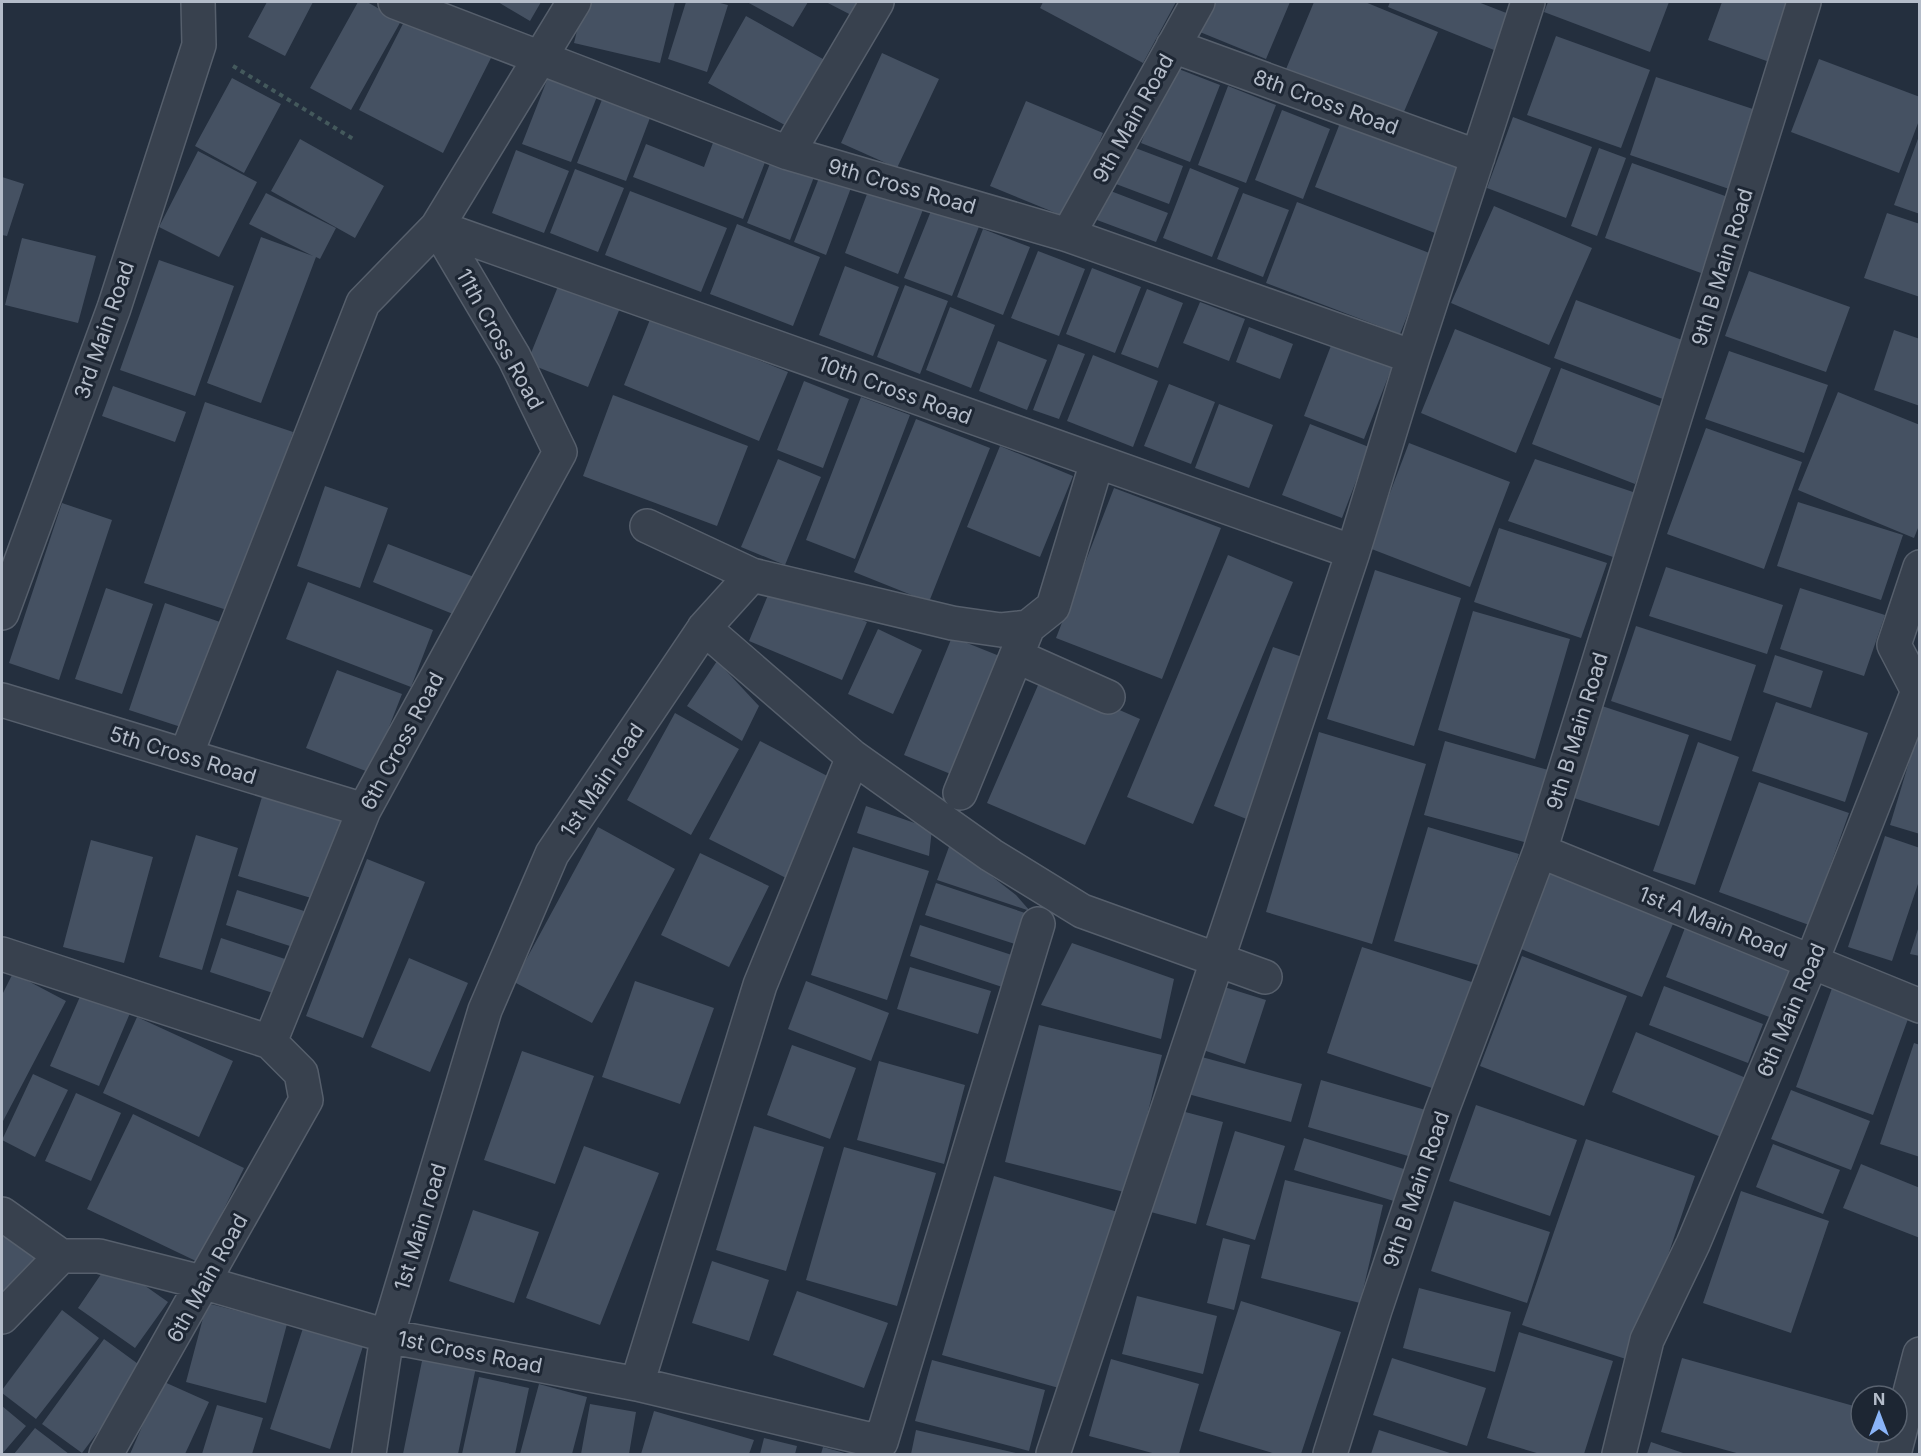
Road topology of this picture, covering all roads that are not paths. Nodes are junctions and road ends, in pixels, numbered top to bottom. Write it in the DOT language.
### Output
graph roads {
  1 [pos="198,2"];
  2 [pos="395,2"];
  3 [pos="574,2"];
  4 [pos="877,2"];
  5 [pos="1198,2"];
  6 [pos="1528,2"];
  7 [pos="1804,2"];
  8 [pos="1173,46"];
  9 [pos="541,57"];
  10 [pos="788,153"];
  11 [pos="1478,157"];
  12 [pos="437,227"];
  13 [pos="1068,235"];
  14 [pos="1413,357"];
  15 [pos="560,452"];
  16 [pos="1097,462"];
  17 [pos="647,526"];
  18 [pos="1353,552"];
  19 [pos="1920,567"];
  20 [pos="752,575"];
  21 [pos="2,613"];
  22 [pos="704,628"];
  23 [pos="1022,642"];
  24 [pos="1919,691"];
  25 [pos="1108,697"];
  26 [pos="2,700"];
  27 [pos="186,755"];
  28 [pos="853,757"];
  29 [pos="960,793"];
  30 [pos="364,810"];
  31 [pos="1540,851"];
  32 [pos="1038,924"];
  33 [pos="2,954"];
  34 [pos="1217,959"];
  35 [pos="1811,963"];
  36 [pos="1265,977"];
  37 [pos="1920,1006"];
  38 [pos="270,1042"];
  39 [pos="2,1214"];
  40 [pos="62,1256"];
  41 [pos="205,1283"];
  42 [pos="2,1317"];
  43 [pos="387,1336"];
  44 [pos="1918,1362"];
  45 [pos="637,1384"];
  46 [pos="106,1455"];
  47 [pos="369,1455"];
  48 [pos="1053,1455"];
  49 [pos="1330,1455"];
  50 [pos="1619,1455"];
  51 [pos="1894,1455"];
  1 -- 21 [label="street, 3rd Main Road"];
  2 -- 9 [label="street, 9th Cross Road"];
  3 -- 9 [label="street"];
  4 -- 10 [label="street"];
  5 -- 8 [label="street, 9th Main Road"];
  6 -- 11 [label="street"];
  7 -- 31 [label="street, 9th B Main Road"];
  8 -- 11 [label="street, 8th Cross Road"];
  8 -- 13 [label="street, 9th Main Road"];
  9 -- 10 [label="street, 9th Cross Road"];
  9 -- 12 [label="street"];
  10 -- 13 [label="street, 9th Cross Road"];
  11 -- 14 [label="street"];
  12 -- 15 [label="street, 11th Cross Road"];
  12 -- 16 [label="street, 10th Cross Road"];
  12 -- 27 [label="street"];
  13 -- 14 [label="street, 9th Cross Road"];
  14 -- 18 [label="street"];
  15 -- 30 [label="street, 6th Cross Road"];
  16 -- 18 [label="street, 10th Cross Road"];
  16 -- 23 [label="street"];
  17 -- 20 [label="street"];
  18 -- 34 [label="street"];
  19 -- 24 [label="street, 6th Main Road"];
  20 -- 22 [label="street, 1st Main road"];
  20 -- 23 [label="street"];
  22 -- 28 [label="street"];
  22 -- 43 [label="street, 1st Main road"];
  23 -- 25 [label="street"];
  23 -- 29 [label="street"];
  24 -- 35 [label="street, 6th Main Road"];
  26 -- 27 [label="street, 5th Cross Road"];
  27 -- 30 [label="street, 5th Cross Road"];
  28 -- 34 [label="street"];
  28 -- 45 [label="street"];
  30 -- 38 [label="street, 6th Cross Road"];
  31 -- 35 [label="street, 1st A Main Road"];
  31 -- 49 [label="street, 9th B Main Road"];
  32 -- 45 [label="street, 1st Cross Road"];
  33 -- 38 [label="street"];
  34 -- 36 [label="street"];
  34 -- 48 [label="street"];
  35 -- 37 [label="street, 1st A Main Road"];
  35 -- 50 [label="street, 6th Main Road"];
  38 -- 41 [label="street, 6th Main Road"];
  39 -- 40 [label="street"];
  40 -- 41 [label="street, 1st Cross Road"];
  40 -- 42 [label="street"];
  41 -- 43 [label="street, 1st Cross Road"];
  41 -- 46 [label="street, 6th Main Road"];
  43 -- 45 [label="street, 1st Cross Road"];
  43 -- 47 [label="street, 1st Main road"];
  44 -- 51 [label="street"];
}
